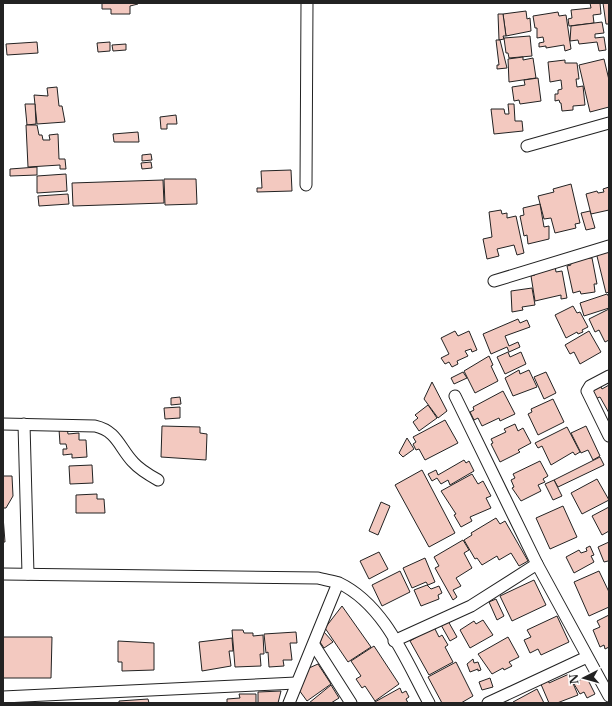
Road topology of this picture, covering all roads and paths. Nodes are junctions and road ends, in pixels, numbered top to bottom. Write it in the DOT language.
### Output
graph roads {
  1 [pos="306,3"];
  2 [pos="609,123"];
  3 [pos="527,146"];
  4 [pos="306,185"];
  5 [pos="609,246"];
  6 [pos="494,281"];
  7 [pos="609,376"];
  8 [pos="455,396"];
  9 [pos="3,424"];
  10 [pos="24,424"];
  11 [pos="609,436"];
  12 [pos="158,480"];
  13 [pos="537,564"];
  14 [pos="3,574"];
  15 [pos="28,574"];
  16 [pos="338,583"];
  17 [pos="394,641"];
  18 [pos="314,645"];
  19 [pos="586,657"];
  20 [pos="296,683"];
  21 [pos="609,696"];
  22 [pos="3,698"];
  23 [pos="289,703"];
  24 [pos="351,703"];
  25 [pos="429,703"];
  26 [pos="488,703"];
  1 -- 4 [label="street"];
  2 -- 3 [label="street"];
  5 -- 6 [label="street"];
  7 -- 11 [label="street"];
  8 -- 13 [label="street"];
  9 -- 10 [label="street"];
  10 -- 12 [label="street"];
  10 -- 15 [label="street"];
  13 -- 17 [label="street"];
  13 -- 19 [label="street"];
  14 -- 15 [label="street"];
  15 -- 16 [label="street"];
  16 -- 17 [label="street"];
  16 -- 18 [label="street"];
  17 -- 25 [label="street"];
  18 -- 20 [label="street"];
  18 -- 24 [label="street"];
  19 -- 21 [label="street"];
  19 -- 26 [label="street"];
  20 -- 22 [label="street"];
  20 -- 23 [label="street"];
}
